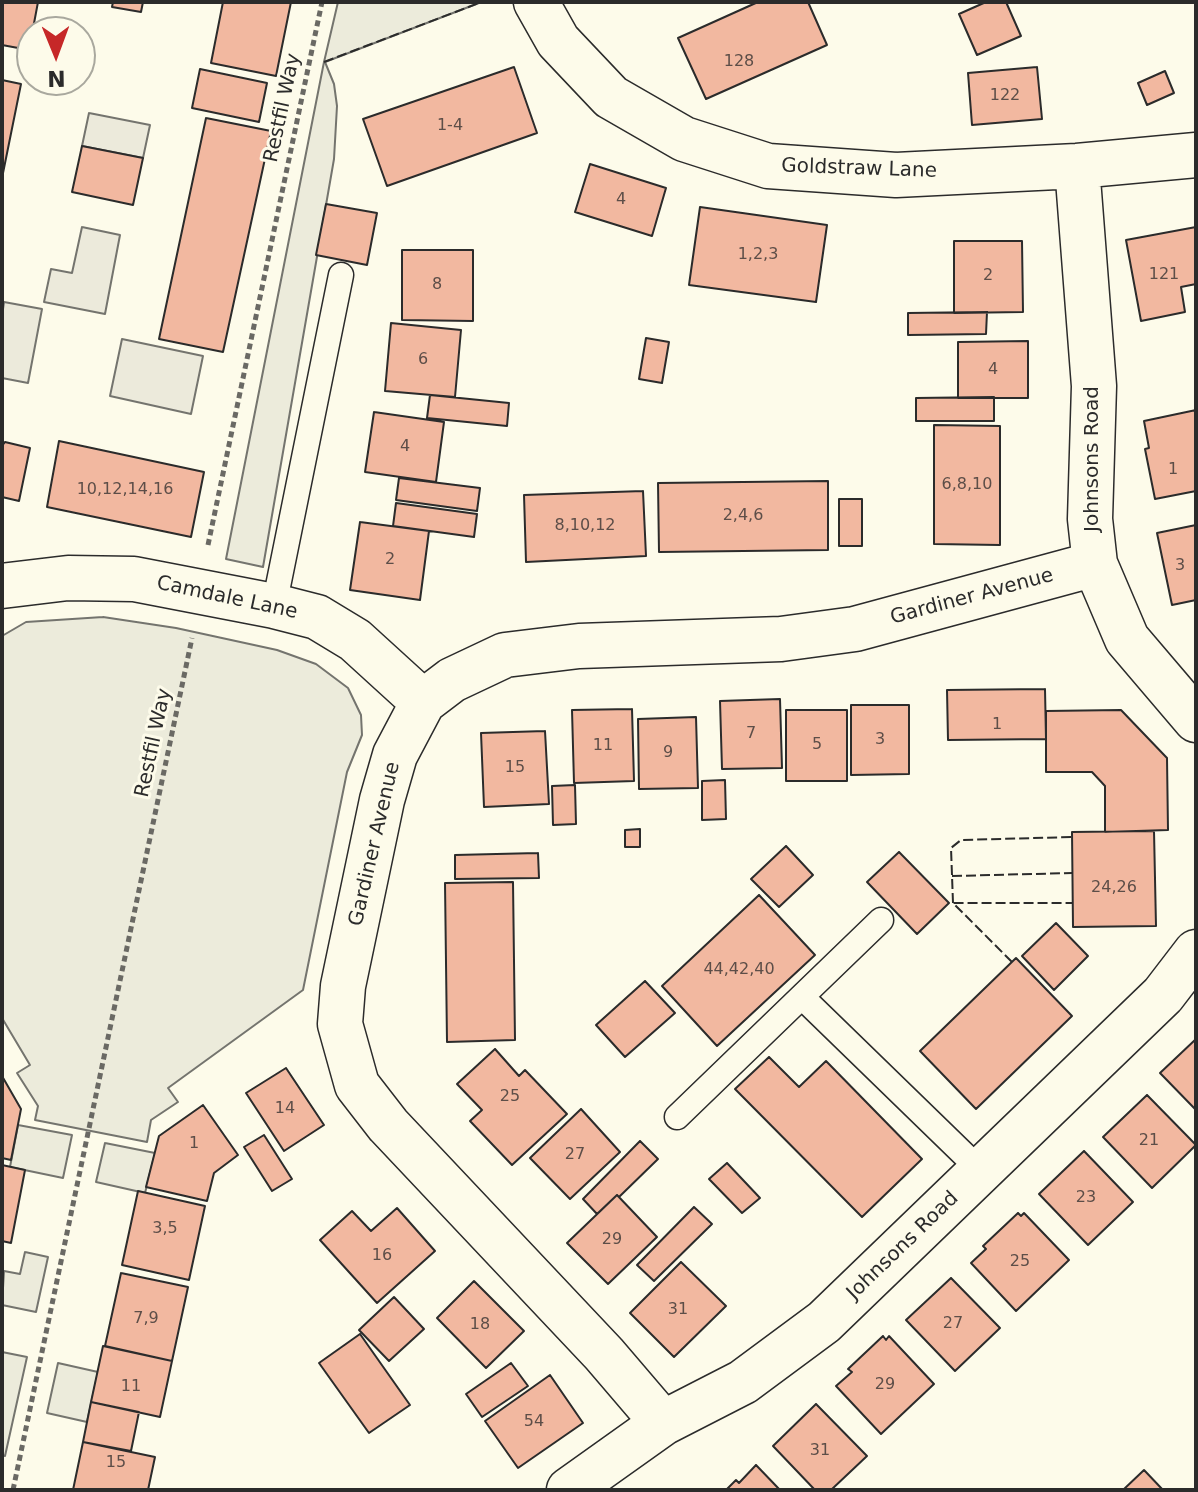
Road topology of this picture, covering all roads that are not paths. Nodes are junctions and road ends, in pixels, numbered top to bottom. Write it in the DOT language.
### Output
graph roads {
  1 [pos="536,2"];
  2 [pos="1196,155"];
  3 [pos="1077,166"];
  4 [pos="341,275"];
  5 [pos="1095,564"];
  6 [pos="2,586"];
  7 [pos="274,606"];
  8 [pos="423,702"];
  9 [pos="1196,720"];
  10 [pos="881,920"];
  11 [pos="1196,952"];
  12 [pos="802,997"];
  13 [pos="677,1117"];
  14 [pos="980,1170"];
  15 [pos="663,1423"];
  16 [pos="569,1490"];
  1 -- 3 [label="street, Goldstraw Lane"];
  2 -- 3 [label="street, Goldstraw Lane"];
  3 -- 5 [label="street, Johnsons Road"];
  4 -- 7 [label="lane"];
  5 -- 8 [label="street, Gardiner Avenue"];
  5 -- 9 [label="street, Johnsons Road"];
  6 -- 7 [label="street, Camdale Lane"];
  7 -- 8 [label="street, Camdale Lane"];
  8 -- 15 [label="street, Gardiner Avenue"];
  10 -- 12 [label="lane"];
  11 -- 14 [label="street, Johnsons Road"];
  12 -- 13 [label="lane"];
  12 -- 14 [label="lane"];
  14 -- 15 [label="street, Johnsons Road"];
  15 -- 16 [label="street, Johnsons Road"];
}
